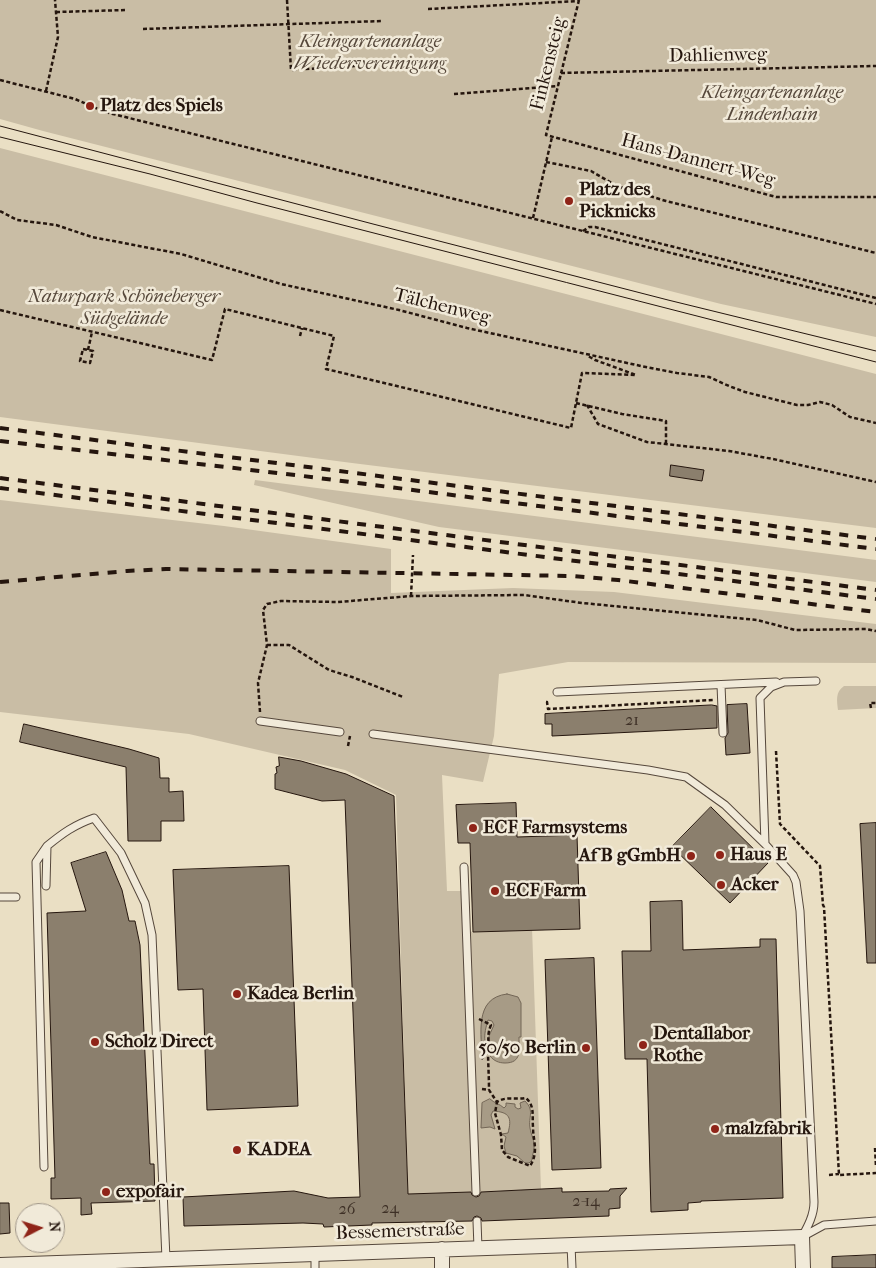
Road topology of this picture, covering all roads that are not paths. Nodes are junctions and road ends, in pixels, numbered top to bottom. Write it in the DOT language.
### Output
graph roads {
  1 [pos="816,681"];
  2 [pos="784,682"];
  3 [pos="721,685"];
  4 [pos="557,692"];
  5 [pos="260,721"];
  6 [pos="340,732"];
  7 [pos="723,733"];
  8 [pos="373,734"];
  9 [pos="765,844"];
  10 [pos="47,846"];
  11 [pos="464,867"];
  12 [pos="46,886"];
  13 [pos="0,897"];
  14 [pos="16,897"];
  15 [pos="44,1167"];
  16 [pos="476,1192"];
  17 [pos="477,1221"];
  18 [pos="876,1221"];
  19 [pos="802,1237"];
  20 [pos="572,1245"];
  21 [pos="478,1248"];
  22 [pos="442,1249"];
  23 [pos="315,1254"];
  24 [pos="166,1259"];
  25 [pos="0,1265"];
  26 [pos="87,1265"];
  27 [pos="315,1268"];
  28 [pos="442,1268"];
  29 [pos="572,1268"];
  30 [pos="804,1268"];
  1 -- 2 [label="lane"];
  2 -- 3 [label="lane"];
  2 -- 9 [label="lane"];
  3 -- 4 [label="lane"];
  3 -- 7 [label="lane"];
  5 -- 6 [label="lane"];
  8 -- 9 [label="lane"];
  9 -- 19 [label="lane"];
  10 -- 12 [label="lane"];
  10 -- 15 [label="lane"];
  10 -- 24 [label="lane"];
  11 -- 16 [label="lane"];
  13 -- 14 [label="lane"];
  17 -- 21 [label="lane"];
  18 -- 19 [label="lane"];
  19 -- 20 [label="street, Bessemerstraße"];
  19 -- 30 [label="street"];
  20 -- 21 [label="street, Bessemerstraße"];
  20 -- 29 [label="lane"];
  21 -- 22 [label="street, Bessemerstraße"];
  22 -- 23 [label="street, Bessemerstraße"];
  22 -- 28 [label="street"];
  23 -- 24 [label="street, Bessemerstraße"];
  23 -- 27 [label="lane"];
  24 -- 26 [label="street, Bessemerstraße"];
  25 -- 26 [label="street, Bessemerstraße"];
}
